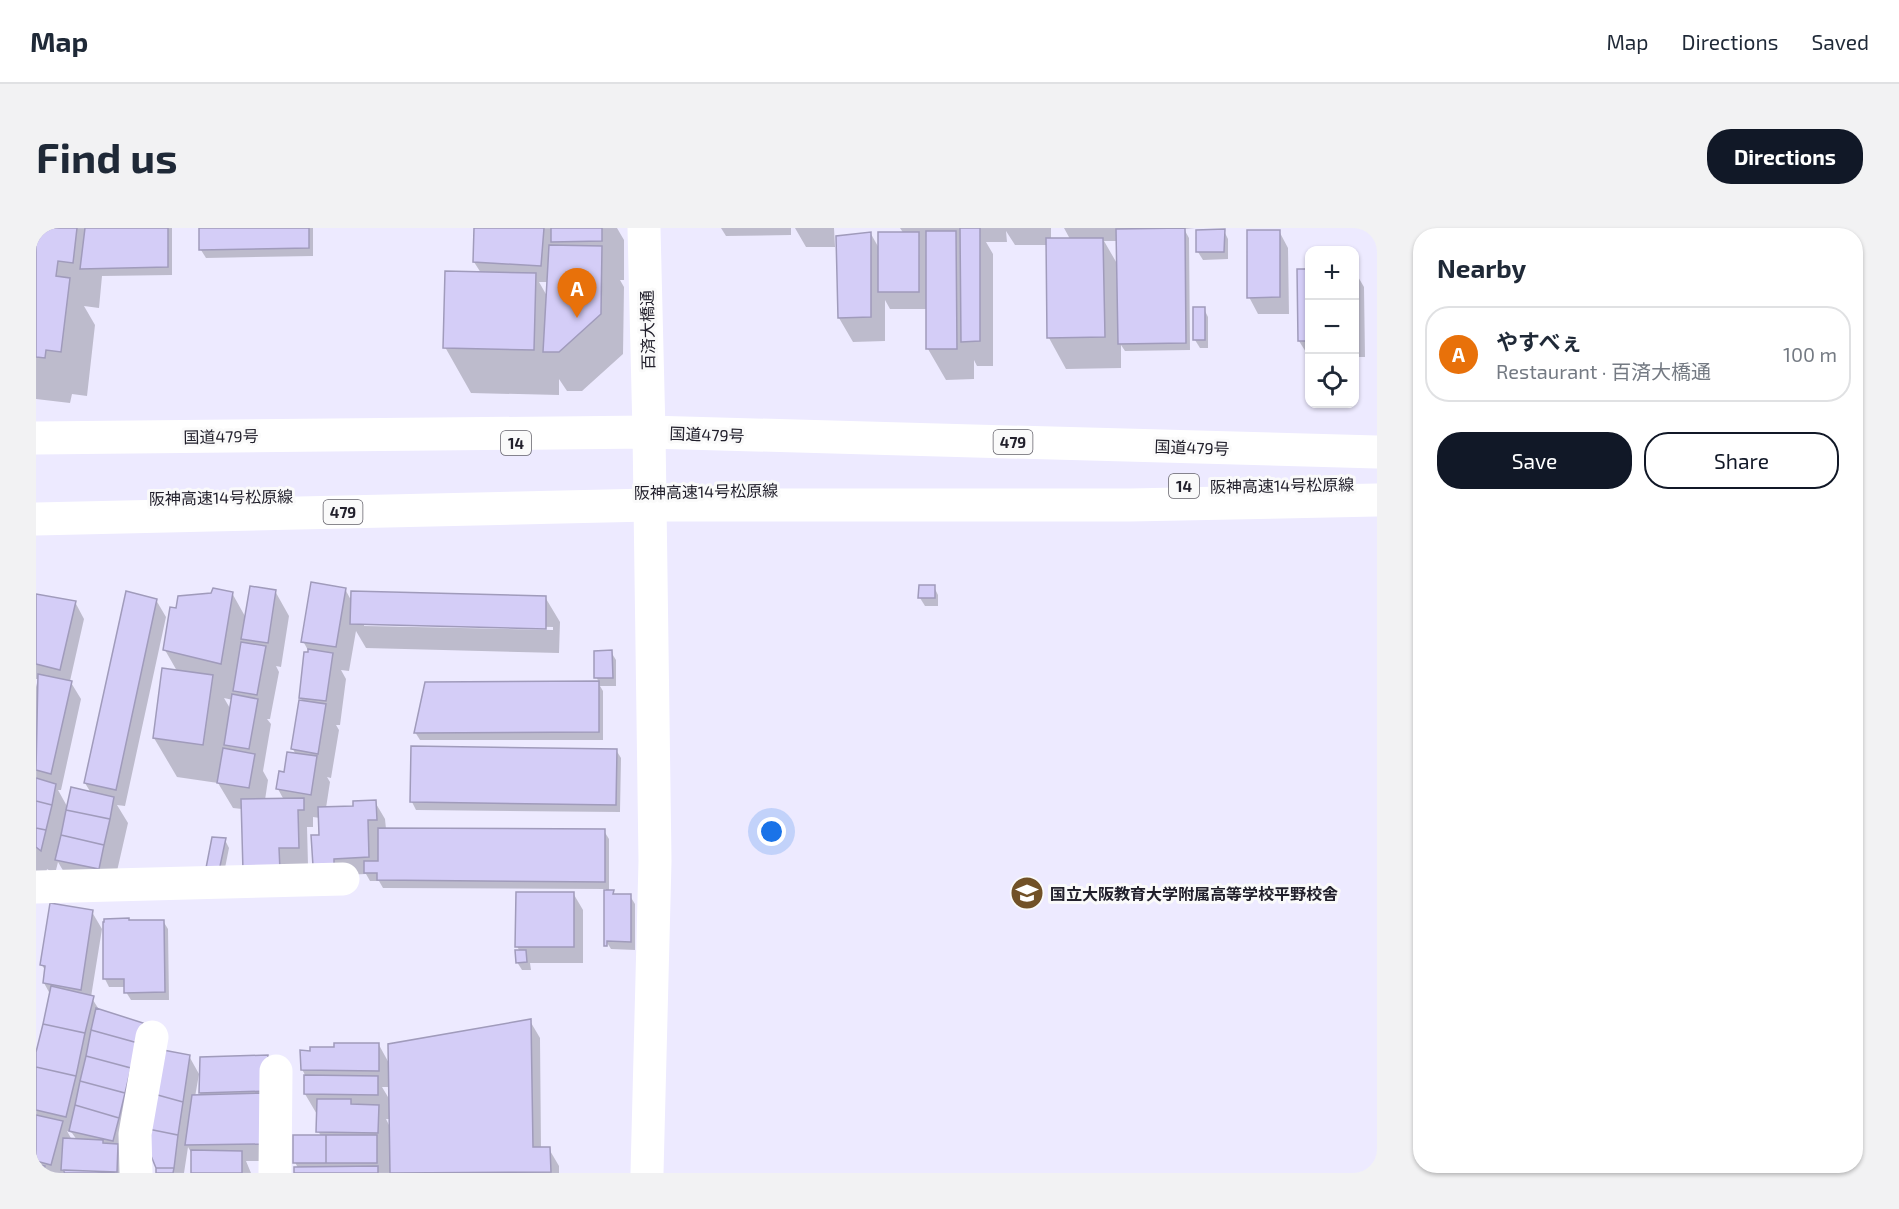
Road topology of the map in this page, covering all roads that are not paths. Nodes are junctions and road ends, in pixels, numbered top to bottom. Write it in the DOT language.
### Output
graph roads {
  1 [pos="645,228"];
  2 [pos="650,432"];
  3 [pos="1377,433"];
  4 [pos="36,438"];
  5 [pos="36,446"];
  6 [pos="1377,452"];
  7 [pos="1377,484"];
  8 [pos="36,500"];
  9 [pos="1377,500"];
  10 [pos="650,505"];
  11 [pos="36,519"];
  12 [pos="343,879"];
  13 [pos="36,888"];
  14 [pos="152,1037"];
  15 [pos="276,1071"];
  16 [pos="136,1173"];
  17 [pos="275,1173"];
  18 [pos="647,1173"];
  1 -- 2 [label="main road, 百済大橋通"];
  2 -- 4 [label="main road, 国道479号 / 479"];
  2 -- 6 [label="main road, 国道479号 / 479"];
  2 -- 10 [label="main road, 百済大橋通"];
  3 -- 5 [label="main road, 14"];
  7 -- 8 [label="main road, 阪神高速14号松原線 / 14"];
  9 -- 10 [label="main road, 479"];
  10 -- 11 [label="main road, 479"];
  10 -- 18 [label="main road, 百済大橋通"];
  12 -- 13 [label="main road"];
  14 -- 16 [label="main road"];
  15 -- 17 [label="main road"];
}
